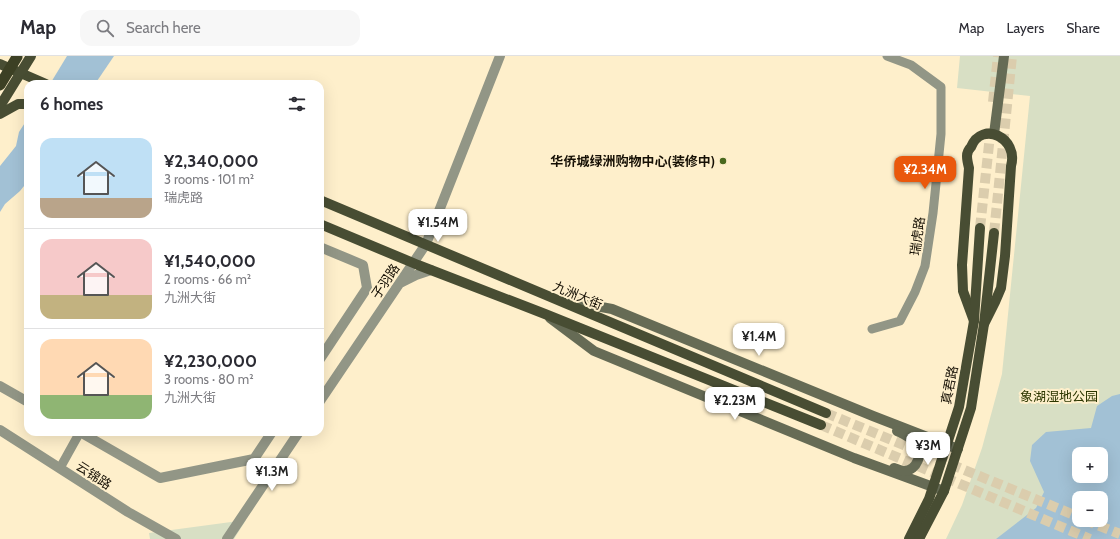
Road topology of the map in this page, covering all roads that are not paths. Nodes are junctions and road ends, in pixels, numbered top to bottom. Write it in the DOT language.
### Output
graph roads {
  1 [pos="31,56"];
  2 [pos="500,56"];
  3 [pos="887,56"];
  4 [pos="1004,56"];
  5 [pos="17,58"];
  6 [pos="0,64"];
  7 [pos="20,73"];
  8 [pos="36,80"];
  9 [pos="3,89"];
  10 [pos="24,100"];
  11 [pos="24,103"];
  12 [pos="0,106"];
  13 [pos="0,114"];
  14 [pos="994,134"];
  15 [pos="324,202"];
  16 [pos="324,226"];
  17 [pos="980,228"];
  18 [pos="994,233"];
  19 [pos="426,244"];
  20 [pos="324,249"];
  21 [pos="413,263"];
  22 [pos="431,270"];
  23 [pos="400,283"];
  24 [pos="552,298"];
  25 [pos="545,314"];
  26 [pos="978,322"];
  27 [pos="872,329"];
  28 [pos="324,353"];
  29 [pos="0,386"];
  30 [pos="324,395"];
  31 [pos="24,400"];
  32 [pos="826,413"];
  33 [pos="873,416"];
  34 [pos="821,425"];
  35 [pos="0,430"];
  36 [pos="78,436"];
  37 [pos="87,436"];
  38 [pos="269,436"];
  39 [pos="296,436"];
  40 [pos="947,444"];
  41 [pos="958,448"];
  42 [pos="854,458"];
  43 [pos="60,468"];
  44 [pos="933,487"];
  45 [pos="944,491"];
  46 [pos="176,539"];
  47 [pos="227,539"];
  48 [pos="908,539"];
  49 [pos="919,539"];
  1 -- 7 [label="main road"];
  2 -- 19 [label="street, 子羽路"];
  3 -- 27 [label="street, 瑞虎路"];
  4 -- 14 [label="main road"];
  5 -- 9 [label="highway, bridge"];
  6 -- 7 [label="main road"];
  7 -- 8 [label="main road"];
  7 -- 9 [label="main road"];
  9 -- 10 [label="main road"];
  9 -- 12 [label="main road"];
  11 -- 13 [label="main road"];
  14 -- 26 [label="main road"];
  14 -- 26 [label="main road"];
  15 -- 19 [label="main road, 九洲大街"];
  16 -- 21 [label="main road"];
  17 -- 26 [label="main road, 真君路"];
  18 -- 26 [label="main road, 真君路"];
  19 -- 21 [label="street, 子羽路"];
  19 -- 24 [label="main road, 九洲大街"];
  20 -- 28 [label="street"];
  21 -- 22 [label="main road"];
  21 -- 23 [label="street, 子羽路"];
  22 -- 23 [label="street"];
  22 -- 25 [label="main road"];
  23 -- 30 [label="street, 子羽路"];
  24 -- 32 [label="main road, 九洲大街"];
  24 -- 33 [label="main road"];
  25 -- 34 [label="main road"];
  25 -- 42 [label="main road"];
  26 -- 40 [label="main road, 真君路"];
  26 -- 41 [label="main road, 真君路"];
  29 -- 31 [label="street"];
  33 -- 40 [label="main road"];
  33 -- 42 [label="main road"];
  35 -- 43 [label="street, 云锦路"];
  36 -- 43 [label="street"];
  37 -- 38 [label="street"];
  39 -- 47 [label="street"];
  40 -- 41 [label="main road"];
  40 -- 44 [label="main road, 真君路"];
  41 -- 45 [label="main road, 真君路"];
  42 -- 44 [label="main road"];
  43 -- 46 [label="street, 云锦路"];
  44 -- 45 [label="main road"];
  44 -- 48 [label="main road, 真君路"];
  45 -- 49 [label="main road, 真君路"];
}
